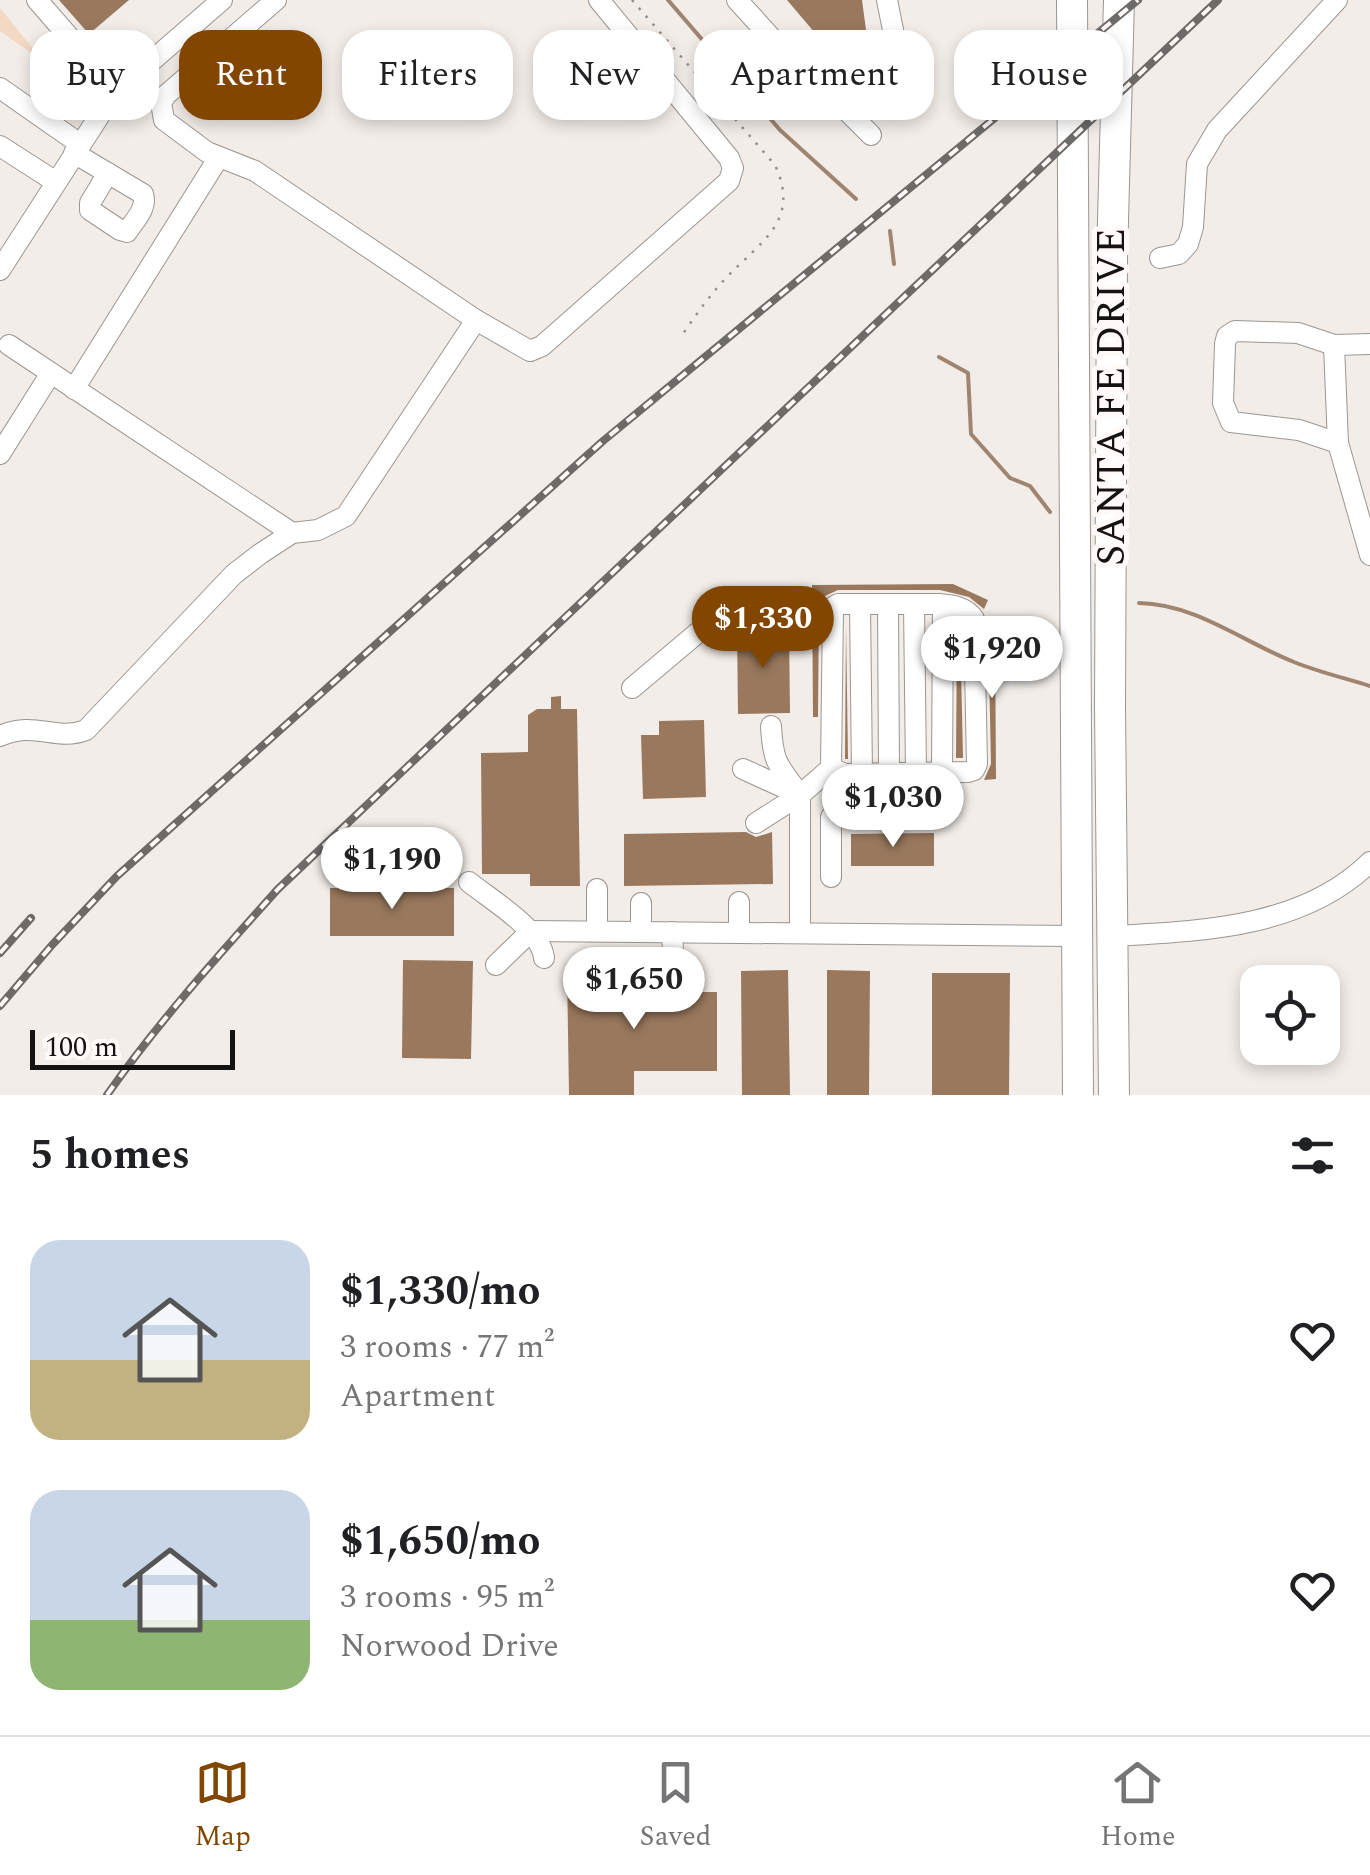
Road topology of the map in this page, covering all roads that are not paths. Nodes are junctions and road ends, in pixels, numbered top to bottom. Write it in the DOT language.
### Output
graph roads {
  1 [pos="38,0"];
  2 [pos="222,0"];
  3 [pos="276,0"];
  4 [pos="599,0"];
  5 [pos="737,0"];
  6 [pos="887,0"];
  7 [pos="1072,0"];
  8 [pos="1120,0"];
  9 [pos="1337,0"];
  10 [pos="64,30"];
  11 [pos="764,30"];
  12 [pos="893,30"];
  13 [pos="159,55"];
  14 [pos="0,88"];
  15 [pos="98,120"];
  16 [pos="856,120"];
  17 [pos="871,136"];
  18 [pos="0,146"];
  19 [pos="77,148"];
  20 [pos="219,157"];
  21 [pos="108,173"];
  22 [pos="56,182"];
  23 [pos="1160,258"];
  24 [pos="0,270"];
  25 [pos="476,320"];
  26 [pos="1370,344"];
  27 [pos="1334,345"];
  28 [pos="3,348"];
  29 [pos="51,373"];
  30 [pos="74,388"];
  31 [pos="1338,444"];
  32 [pos="0,454"];
  33 [pos="292,534"];
  34 [pos="1370,555"];
  35 [pos="860,604"];
  36 [pos="888,604"];
  37 [pos="914,604"];
  38 [pos="943,605"];
  39 [pos="727,608"];
  40 [pos="632,688"];
  41 [pos="771,726"];
  42 [pos="0,736"];
  43 [pos="831,768"];
  44 [pos="743,769"];
  45 [pos="942,772"];
  46 [pos="889,773"];
  47 [pos="916,773"];
  48 [pos="862,774"];
  49 [pos="800,795"];
  50 [pos="831,817"];
  51 [pos="756,823"];
  52 [pos="1370,862"];
  53 [pos="831,877"];
  54 [pos="469,882"];
  55 [pos="596,890"];
  56 [pos="739,902"];
  57 [pos="641,903"];
  58 [pos="531,931"];
  59 [pos="596,931"];
  60 [pos="641,931"];
  61 [pos="672,932"];
  62 [pos="740,932"];
  63 [pos="800,932"];
  64 [pos="1077,936"];
  65 [pos="1114,936"];
  66 [pos="544,958"];
  67 [pos="496,965"];
  68 [pos="674,972"];
  69 [pos="1114,1006"];
  70 [pos="1078,1095"];
  71 [pos="1114,1095"];
  1 -- 10 [label="street"];
  2 -- 13 [label="street"];
  3 -- 20 [label="street"];
  4 -- 25 [label="street"];
  5 -- 11 [label="street"];
  6 -- 12 [label="street"];
  7 -- 64 [label="highway, SANTA FE DRIVE"];
  8 -- 65 [label="highway, SANTA FE DRIVE"];
  9 -- 23 [label="street"];
  14 -- 19 [label="street"];
  15 -- 19 [label="street"];
  16 -- 17 [label="street"];
  18 -- 22 [label="street"];
  19 -- 21 [label="street"];
  19 -- 22 [label="street"];
  20 -- 25 [label="street"];
  20 -- 30 [label="street"];
  22 -- 24 [label="street"];
  25 -- 33 [label="street"];
  26 -- 27 [label="street"];
  27 -- 31 [label="street"];
  27 -- 31 [label="street"];
  28 -- 29 [label="street"];
  29 -- 30 [label="street"];
  29 -- 32 [label="street"];
  30 -- 33 [label="street"];
  31 -- 34 [label="street"];
  33 -- 42 [label="street"];
  35 -- 36 [label="street"];
  35 -- 43 [label="street"];
  35 -- 48 [label="street"];
  36 -- 37 [label="street"];
  36 -- 46 [label="street"];
  37 -- 38 [label="street"];
  37 -- 47 [label="street"];
  38 -- 45 [label="street"];
  38 -- 45 [label="street"];
  39 -- 40 [label="street"];
  41 -- 49 [label="street"];
  43 -- 48 [label="street"];
  43 -- 49 [label="street"];
  44 -- 49 [label="street"];
  45 -- 47 [label="street"];
  46 -- 47 [label="street"];
  46 -- 48 [label="street"];
  49 -- 51 [label="street"];
  49 -- 63 [label="street"];
  50 -- 53 [label="street"];
  52 -- 65 [label="street"];
  54 -- 58 [label="street"];
  55 -- 59 [label="street"];
  56 -- 62 [label="street"];
  57 -- 60 [label="street"];
  58 -- 59 [label="street"];
  58 -- 66 [label="street"];
  58 -- 67 [label="street"];
  59 -- 60 [label="street"];
  60 -- 61 [label="street"];
  61 -- 62 [label="street"];
  61 -- 68 [label="street"];
  62 -- 63 [label="street"];
  63 -- 64 [label="street"];
  64 -- 69 [label="highway"];
  64 -- 70 [label="highway, SANTA FE DRIVE"];
  65 -- 69 [label="highway, SANTA FE DRIVE"];
  69 -- 71 [label="highway, SANTA FE DRIVE"];
}
